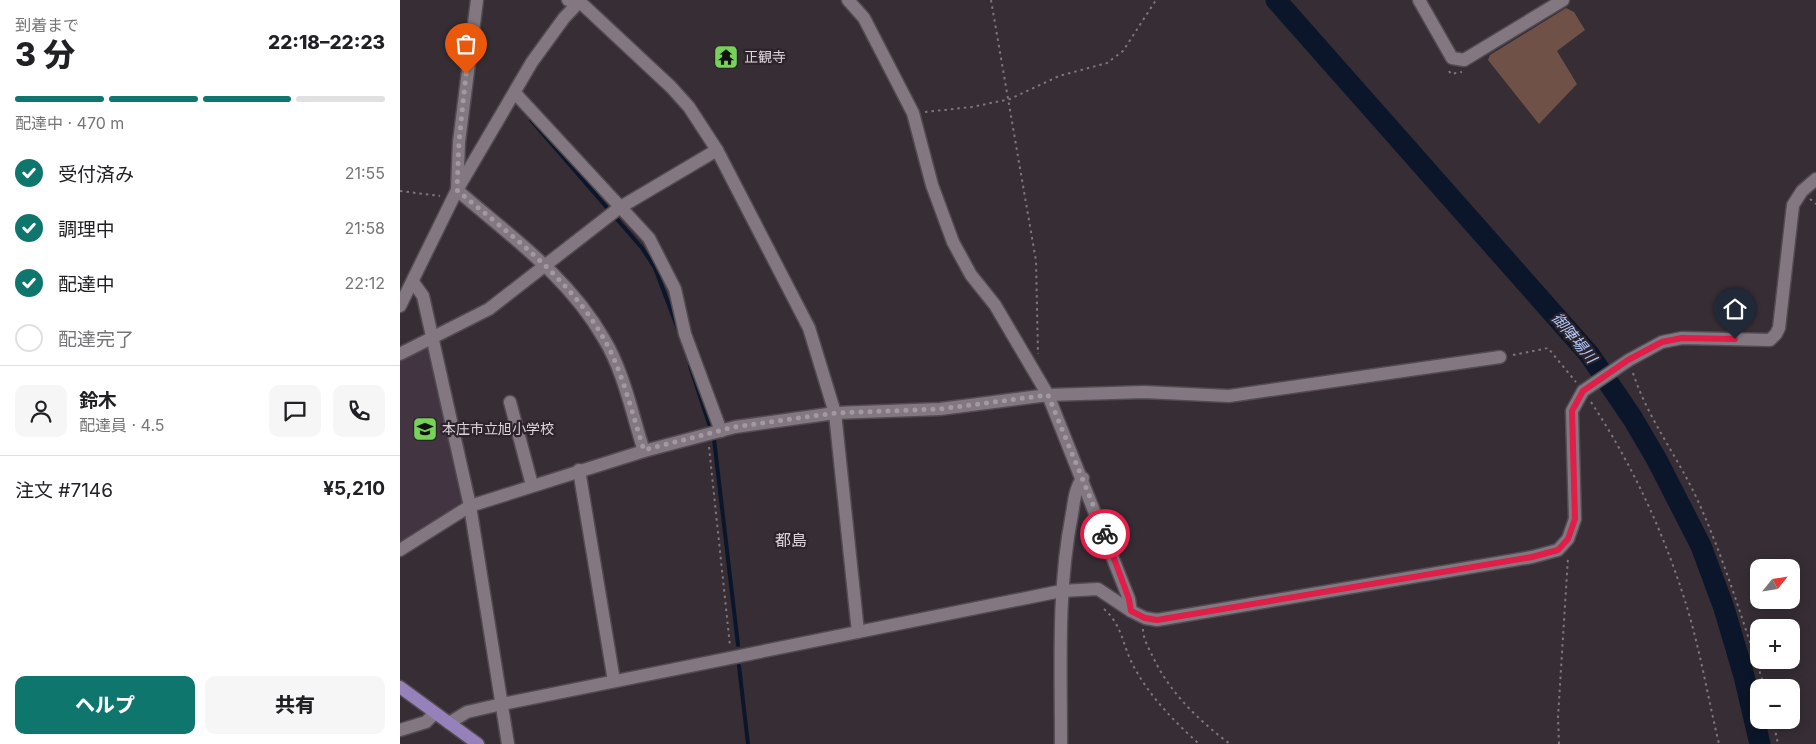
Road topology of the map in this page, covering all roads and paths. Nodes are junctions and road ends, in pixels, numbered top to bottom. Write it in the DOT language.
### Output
graph roads {
  1 [pos="477,0"];
  2 [pos="576,0"];
  3 [pos="848,0"];
  4 [pos="991,0"];
  5 [pos="1156,0"];
  6 [pos="1419,0"];
  7 [pos="1563,0"];
  8 [pos="515,93"];
  9 [pos="1010,100"];
  10 [pos="913,113"];
  11 [pos="717,150"];
  12 [pos="1816,179"];
  13 [pos="457,190"];
  14 [pos="400,191"];
  15 [pos="619,208"];
  16 [pos="546,267"];
  17 [pos="413,282"];
  18 [pos="400,306"];
  19 [pos="433,338"];
  20 [pos="400,354"];
  21 [pos="1500,357"];
  22 [pos="1039,360"];
  23 [pos="1628,360"];
  24 [pos="1587,389"];
  25 [pos="1048,395"];
  26 [pos="510,402"];
  27 [pos="835,413"];
  28 [pos="721,431"];
  29 [pos="708,435"];
  30 [pos="644,450"];
  31 [pos="579,470"];
  32 [pos="1082,478"];
  33 [pos="532,485"];
  34 [pos="470,506"];
  35 [pos="400,550"];
  36 [pos="1568,556"];
  37 [pos="1061,591"];
  38 [pos="1100,605"];
  39 [pos="1131,611"];
  40 [pos="1145,618"];
  41 [pos="858,632"];
  42 [pos="731,657"];
  43 [pos="1762,679"];
  44 [pos="614,681"];
  45 [pos="400,687"];
  46 [pos="502,704"];
  47 [pos="435,713"];
  48 [pos="449,723"];
  49 [pos="1775,729"];
  50 [pos="400,730"];
  51 [pos="478,744"];
  52 [pos="508,744"];
  53 [pos="1061,744"];
  54 [pos="1199,744"];
  55 [pos="1230,744"];
  56 [pos="1559,744"];
  57 [pos="1719,744"];
  58 [pos="1778,744"];
  1 -- 13 [label="street"];
  2 -- 8 [label="street"];
  2 -- 11 [label="street"];
  3 -- 10 [label="street"];
  4 -- 9 [label="path"];
  5 -- 9 [label="path"];
  6 -- 7 [label="street"];
  8 -- 13 [label="street"];
  8 -- 15 [label="street"];
  9 -- 10 [label="path"];
  9 -- 22 [label="path"];
  10 -- 25 [label="street"];
  11 -- 15 [label="street"];
  11 -- 27 [label="street"];
  12 -- 23 [label="street"];
  13 -- 14 [label="path"];
  13 -- 16 [label="street"];
  13 -- 17 [label="street"];
  15 -- 16 [label="street"];
  15 -- 28 [label="street"];
  16 -- 19 [label="street"];
  16 -- 30 [label="street"];
  17 -- 18 [label="street"];
  17 -- 19 [label="street"];
  19 -- 20 [label="street"];
  19 -- 34 [label="street"];
  21 -- 24 [label="path"];
  21 -- 25 [label="street"];
  23 -- 24 [label="street"];
  23 -- 43 [label="path"];
  24 -- 40 [label="street"];
  24 -- 57 [label="path"];
  25 -- 27 [label="street"];
  25 -- 32 [label="street"];
  26 -- 33 [label="street"];
  27 -- 28 [label="street"];
  27 -- 41 [label="street"];
  28 -- 29 [label="street"];
  29 -- 30 [label="street"];
  29 -- 42 [label="path"];
  30 -- 31 [label="street"];
  31 -- 33 [label="street"];
  31 -- 44 [label="street"];
  32 -- 37 [label="street"];
  32 -- 39 [label="street"];
  33 -- 34 [label="street"];
  34 -- 35 [label="street"];
  34 -- 46 [label="street"];
  36 -- 56 [label="path"];
  37 -- 39 [label="street"];
  37 -- 41 [label="street"];
  37 -- 53 [label="street"];
  38 -- 54 [label="path"];
  39 -- 40 [label="street"];
  40 -- 55 [label="path"];
  41 -- 42 [label="street"];
  42 -- 44 [label="street"];
  44 -- 46 [label="street"];
  45 -- 47 [label="main road"];
  46 -- 48 [label="street"];
  46 -- 52 [label="street"];
  47 -- 48 [label="main road"];
  47 -- 50 [label="street"];
  48 -- 51 [label="main road"];
  49 -- 58 [label="path"];
}
